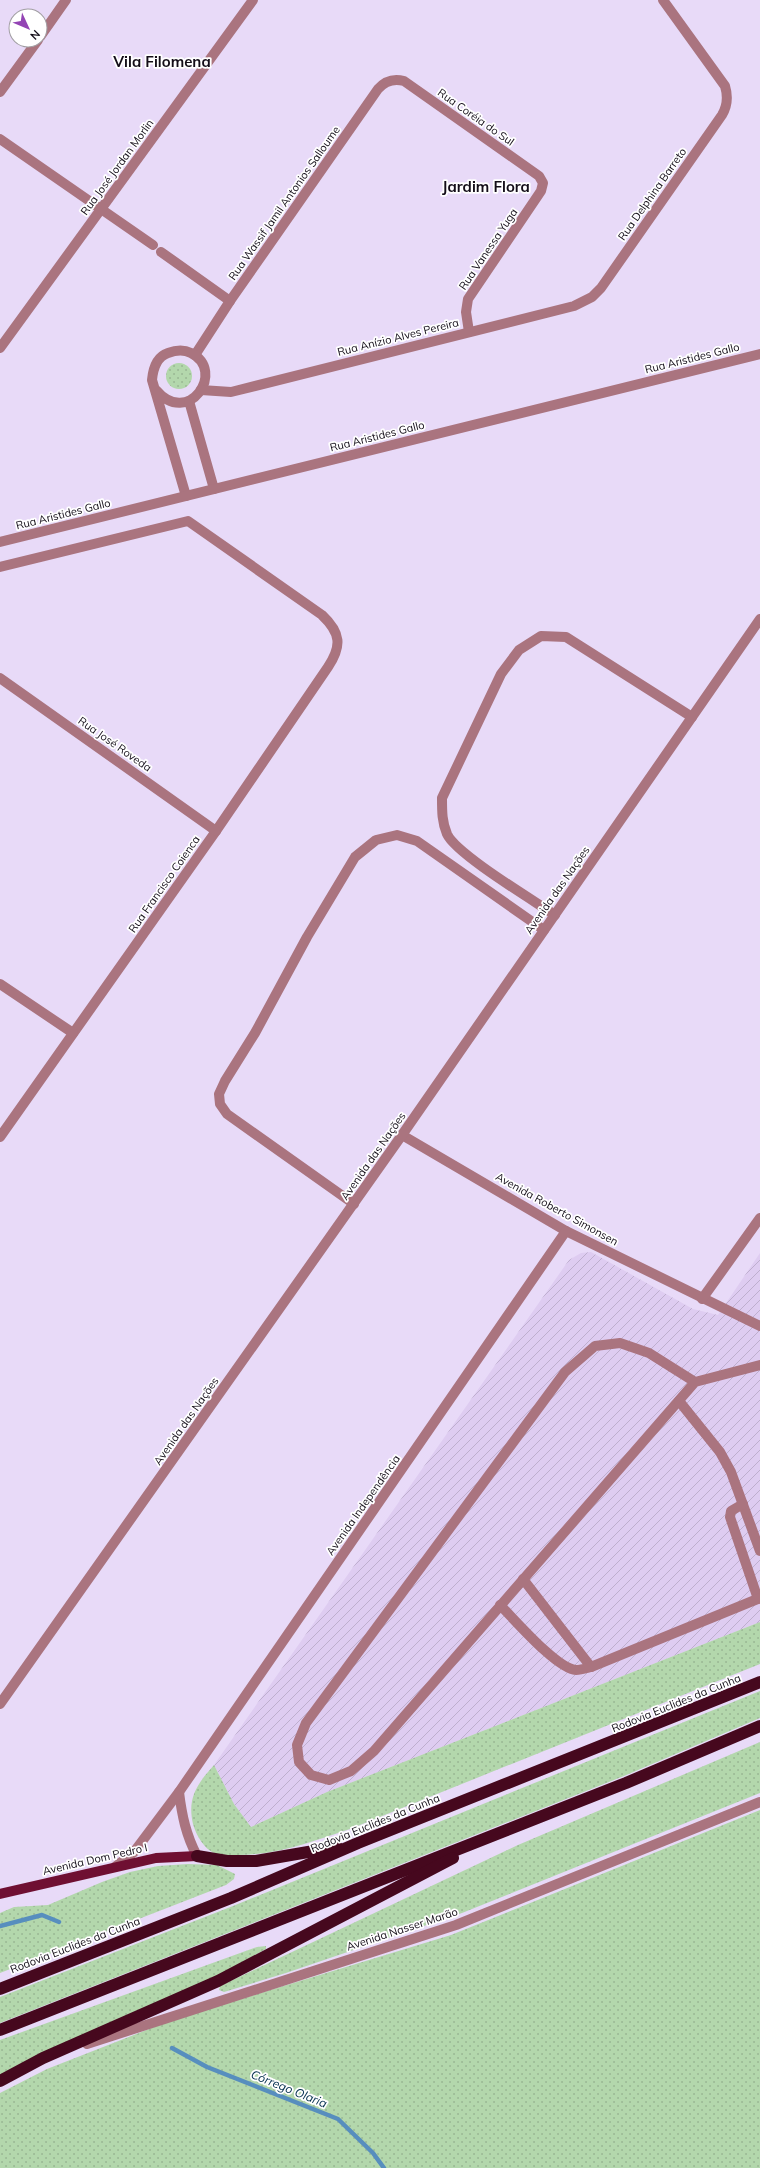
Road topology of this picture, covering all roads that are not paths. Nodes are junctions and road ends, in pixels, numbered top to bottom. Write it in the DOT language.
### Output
graph roads {
  1 [pos="66,0"];
  2 [pos="253,0"];
  3 [pos="663,0"];
  4 [pos="48,26"];
  5 [pos="32,48"];
  6 [pos="390,81"];
  7 [pos="0,92"];
  8 [pos="0,139"];
  9 [pos="543,183"];
  10 [pos="101,209"];
  11 [pos="153,245"];
  12 [pos="161,252"];
  13 [pos="230,301"];
  14 [pos="586,301"];
  15 [pos="469,332"];
  16 [pos="0,348"];
  17 [pos="191,353"];
  18 [pos="760,354"];
  19 [pos="203,386"];
  20 [pos="156,390"];
  21 [pos="189,401"];
  22 [pos="214,489"];
  23 [pos="186,496"];
  24 [pos="0,542"];
  25 [pos="0,567"];
  26 [pos="760,619"];
  27 [pos="2,682"];
  28 [pos="692,716"];
  29 [pos="216,830"];
  30 [pos="555,915"];
  31 [pos="544,930"];
  32 [pos="0,984"];
  33 [pos="73,1034"];
  34 [pos="402,1136"];
  35 [pos="0,1137"];
  36 [pos="354,1204"];
  37 [pos="760,1218"];
  38 [pos="566,1231"];
  39 [pos="702,1299"];
  40 [pos="760,1326"];
  41 [pos="760,1365"];
  42 [pos="695,1382"];
  43 [pos="679,1401"];
  44 [pos="743,1504"];
  45 [pos="760,1551"];
  46 [pos="523,1579"];
  47 [pos="759,1599"];
  48 [pos="500,1605"];
  49 [pos="591,1667"];
  50 [pos="760,1682"];
  51 [pos="0,1704"];
  52 [pos="760,1726"];
  53 [pos="179,1792"];
  54 [pos="760,1802"];
  55 [pos="509,1829"];
  56 [pos="358,1843"];
  57 [pos="197,1856"];
  58 [pos="115,1867"];
  59 [pos="0,1894"];
  60 [pos="0,1989"];
  61 [pos="0,2030"];
  62 [pos="43,2058"];
  63 [pos="0,2081"];
  1 -- 4 [label="street"];
  2 -- 10 [label="street, Rua José Jordan Morlin"];
  3 -- 14 [label="street, Rua Delphina Barreto"];
  5 -- 7 [label="street"];
  6 -- 9 [label="street, Rua Coréia do Sul"];
  6 -- 13 [label="street, Rua Wassif Jamil Antonios Salloume"];
  8 -- 10 [label="street"];
  9 -- 15 [label="street, Rua Vanessa Yuga"];
  10 -- 11 [label="street"];
  10 -- 16 [label="street, Rua José Jordan Morlin"];
  12 -- 13 [label="street"];
  13 -- 17 [label="street, Rua Wassif Jamil Antonios Salloume"];
  14 -- 15 [label="street, Rua Anízio Alves Pereira"];
  15 -- 19 [label="street, Rua Anízio Alves Pereira"];
  17 -- 19 [label="street"];
  17 -- 20 [label="street"];
  18 -- 22 [label="street, Rua Aristides Gallo"];
  19 -- 21 [label="street"];
  20 -- 21 [label="street"];
  20 -- 23 [label="street"];
  21 -- 22 [label="street"];
  22 -- 23 [label="street, Rua Aristides Gallo"];
  23 -- 24 [label="street, Rua Aristides Gallo"];
  25 -- 29 [label="street, Rua Francisco Coienca"];
  26 -- 28 [label="street, Avenida das Nações"];
  27 -- 29 [label="street, Rua José Roveda"];
  28 -- 30 [label="street, Avenida das Nações"];
  28 -- 30 [label="street"];
  29 -- 33 [label="street, Rua Francisco Coienca"];
  30 -- 31 [label="street, Avenida das Nações"];
  31 -- 34 [label="street, Avenida das Nações"];
  31 -- 36 [label="street"];
  32 -- 33 [label="street"];
  33 -- 35 [label="street, Rua Francisco Coienca"];
  34 -- 36 [label="street, Avenida das Nações"];
  34 -- 38 [label="street, Avenida Roberto Simonsen"];
  36 -- 51 [label="street, Avenida das Nações"];
  37 -- 39 [label="street"];
  38 -- 39 [label="street, Avenida Roberto Simonsen"];
  38 -- 53 [label="street, Avenida Independência"];
  39 -- 40 [label="street, Avenida Roberto Simonsen"];
  41 -- 42 [label="street"];
  42 -- 43 [label="street"];
  42 -- 48 [label="street"];
  43 -- 44 [label="street"];
  43 -- 46 [label="street"];
  44 -- 45 [label="street"];
  44 -- 47 [label="street"];
  46 -- 48 [label="street"];
  46 -- 49 [label="street"];
  47 -- 49 [label="street"];
  48 -- 49 [label="street"];
  50 -- 56 [label="highway, Rodovia Euclides da Cunha"];
  52 -- 55 [label="highway"];
  53 -- 57 [label="street"];
  53 -- 58 [label="street, Avenida Independência"];
  54 -- 62 [label="street, Avenida Nasser Marão"];
  55 -- 61 [label="highway"];
  55 -- 62 [label="highway"];
  56 -- 57 [label="highway"];
  56 -- 60 [label="highway, Rodovia Euclides da Cunha"];
  57 -- 58 [label="main road, Avenida Dom Pedro I"];
  58 -- 59 [label="main road, Avenida Dom Pedro I"];
  62 -- 63 [label="highway"];
}
